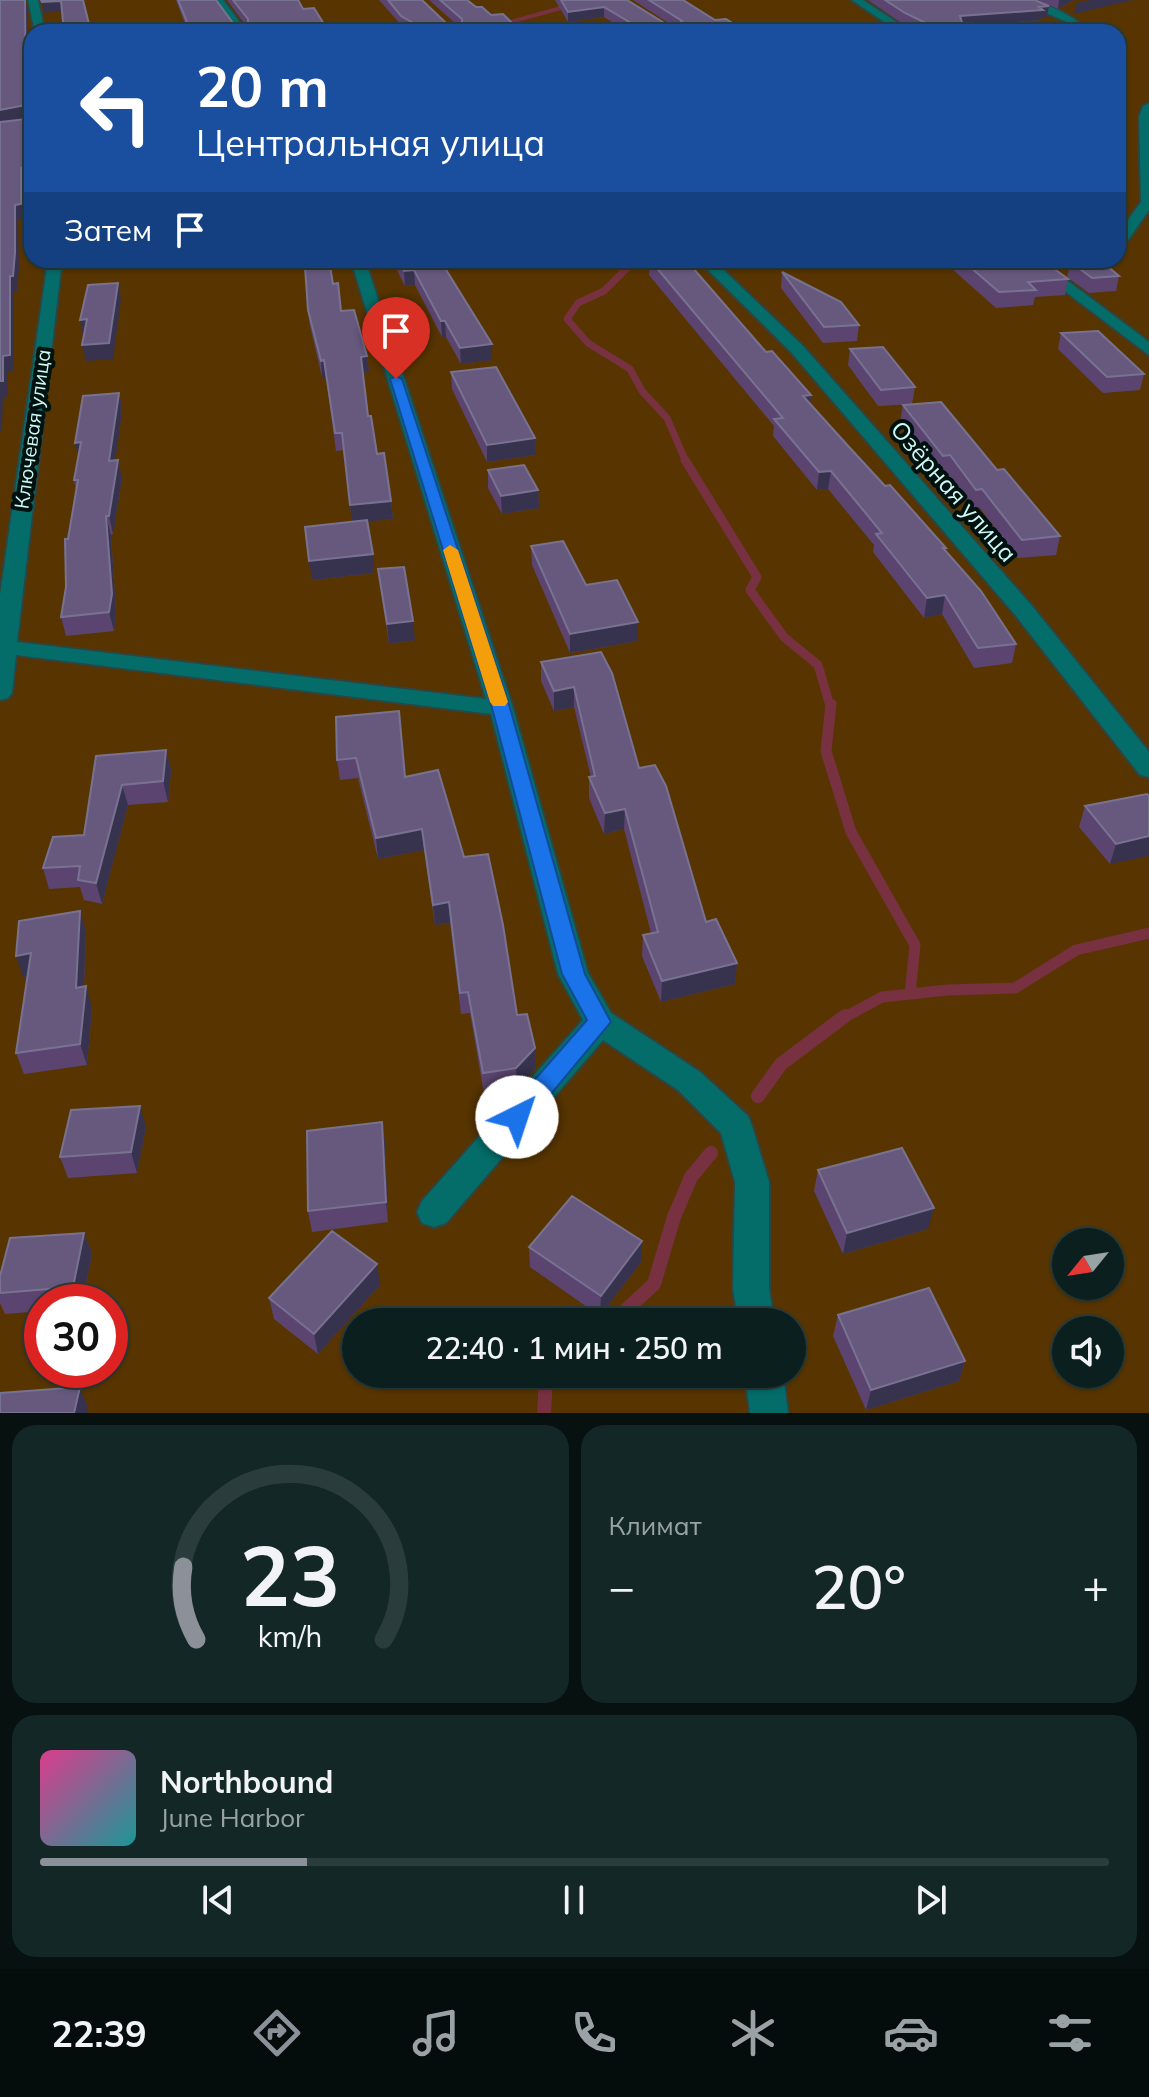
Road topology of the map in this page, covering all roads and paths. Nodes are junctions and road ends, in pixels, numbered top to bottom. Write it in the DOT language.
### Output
graph roads {
  1 [pos="33,0"];
  2 [pos="218,0"];
  3 [pos="857,0"];
  4 [pos="1022,0"];
  5 [pos="1073,7"];
  6 [pos="1059,15"];
  7 [pos="38,24"];
  8 [pos="236,24"];
  9 [pos="893,24"];
  10 [pos="1072,24"];
  11 [pos="1149,106"];
  12 [pos="24,125"];
  13 [pos="0,128"];
  14 [pos="1126,233"];
  15 [pos="54,268"];
  16 [pos="361,268"];
  17 [pos="713,268"];
  18 [pos="1042,268"];
  19 [pos="1071,268"];
  20 [pos="1050,274"];
  21 [pos="1149,350"];
  22 [pos="7,558"];
  23 [pos="6,647"];
  24 [pos="0,693"];
  25 [pos="501,708"];
  26 [pos="1149,769"];
  27 [pos="600,1022"];
  28 [pos="434,1212"];
  29 [pos="754,1308"];
  30 [pos="766,1388"];
  31 [pos="769,1413"];
  1 -- 7 [label="street"];
  2 -- 8 [label="street"];
  3 -- 9 [label="street"];
  4 -- 6 [label="street"];
  5 -- 6 [label="street"];
  6 -- 10 [label="street"];
  11 -- 14 [label="street"];
  12 -- 13 [label="street"];
  15 -- 22 [label="street, Ключевая улица"];
  16 -- 25 [label="street"];
  17 -- 26 [label="street, Озёрная улица"];
  18 -- 20 [label="street"];
  19 -- 20 [label="street"];
  20 -- 21 [label="street"];
  22 -- 23 [label="street, Ключевая улица"];
  23 -- 24 [label="street, Ключевая улица"];
  23 -- 25 [label="street"];
  25 -- 27 [label="street"];
  27 -- 28 [label="street"];
  27 -- 29 [label="street"];
  30 -- 31 [label="street"];
}
